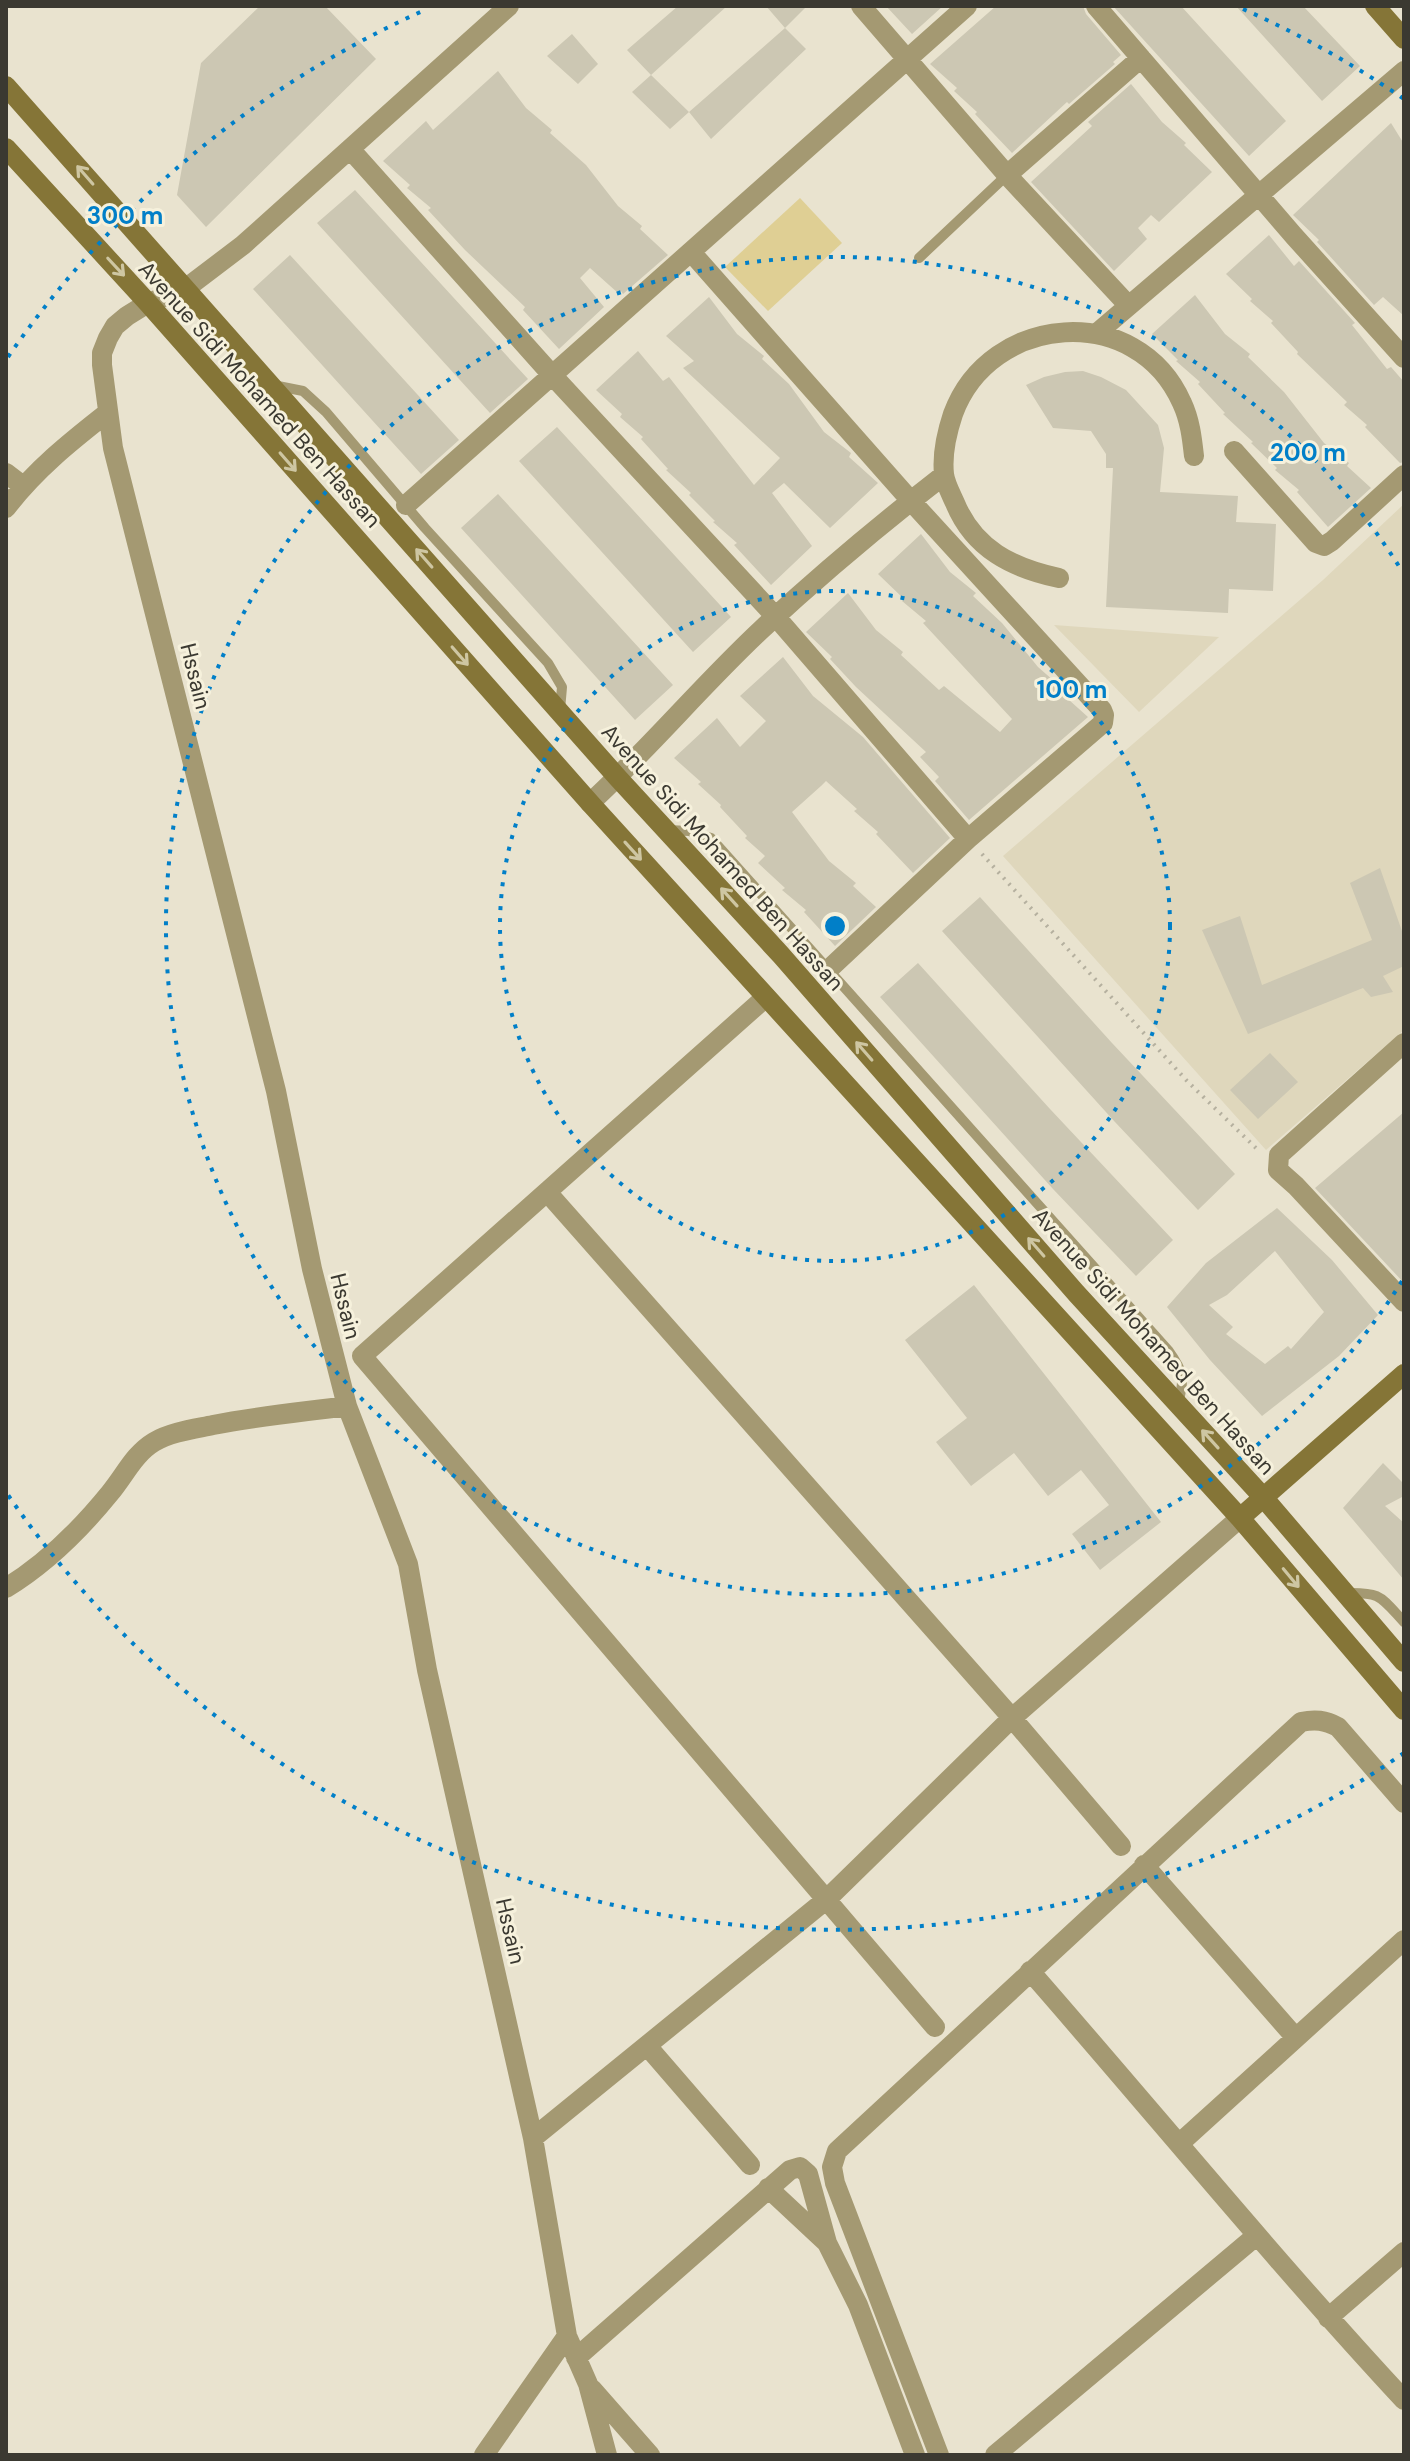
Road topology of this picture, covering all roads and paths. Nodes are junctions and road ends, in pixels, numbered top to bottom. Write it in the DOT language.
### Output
graph roads {
  1 [pos="509,6"];
  2 [pos="861,6"];
  3 [pos="967,6"];
  4 [pos="1096,6"];
  5 [pos="1375,6"];
  6 [pos="1404,39"];
  7 [pos="907,58"];
  8 [pos="1141,58"];
  9 [pos="1404,71"];
  10 [pos="6,86"];
  11 [pos="6,148"];
  12 [pos="350,149"];
  13 [pos="1007,175"];
  14 [pos="1259,194"];
  15 [pos="691,252"];
  16 [pos="919,258"];
  17 [pos="185,289"];
  18 [pos="148,303"];
  19 [pos="1128,305"];
  20 [pos="1097,333"];
  21 [pos="1404,358"];
  22 [pos="552,375"];
  23 [pos="271,385"];
  24 [pos="107,413"];
  25 [pos="1234,451"];
  26 [pos="1194,456"];
  27 [pos="6,473"];
  28 [pos="944,475"];
  29 [pos="1404,475"];
  30 [pos="23,486"];
  31 [pos="911,501"];
  32 [pos="406,505"];
  33 [pos="6,508"];
  34 [pos="1059,578"];
  35 [pos="776,617"];
  36 [pos="560,712"];
  37 [pos="618,778"];
  38 [pos="590,803"];
  39 [pos="668,830"];
  40 [pos="968,839"];
  41 [pos="828,970"];
  42 [pos="766,997"];
  43 [pos="1404,1043"];
  44 [pos="1278,1170"];
  45 [pos="547,1192"];
  46 [pos="1404,1302"];
  47 [pos="1404,1374"];
  48 [pos="1178,1404"];
  49 [pos="347,1406"];
  50 [pos="1263,1497"];
  51 [pos="1240,1518"];
  52 [pos="6,1588"];
  53 [pos="1343,1593"];
  54 [pos="1404,1622"];
  55 [pos="1404,1662"];
  56 [pos="1404,1710"];
  57 [pos="1012,1718"];
  58 [pos="1404,1803"];
  59 [pos="1121,1846"];
  60 [pos="1144,1865"];
  61 [pos="827,1899"];
  62 [pos="1404,1940"];
  63 [pos="1030,1971"];
  64 [pos="935,2027"];
  65 [pos="1296,2038"];
  66 [pos="648,2047"];
  67 [pos="533,2138"];
  68 [pos="1180,2143"];
  69 [pos="750,2165"];
  70 [pos="768,2188"];
  71 [pos="1256,2236"];
  72 [pos="827,2243"];
  73 [pos="1404,2252"];
  74 [pos="1328,2318"];
  75 [pos="567,2336"];
  76 [pos="576,2358"];
  77 [pos="588,2384"];
  78 [pos="1404,2400"];
  79 [pos="484,2455"];
  80 [pos="607,2455"];
  81 [pos="650,2455"];
  82 [pos="915,2455"];
  83 [pos="939,2455"];
  84 [pos="995,2455"];
  1 -- 12 [label="street, Hssain"];
  2 -- 7 [label="street"];
  3 -- 7 [label="street"];
  4 -- 8 [label="street"];
  5 -- 6 [label="street"];
  7 -- 13 [label="street"];
  7 -- 15 [label="street"];
  8 -- 13 [label="street"];
  8 -- 14 [label="street"];
  9 -- 14 [label="street"];
  17 -- 10 [label="street, Avenue Sidi Mohamed Ben Hassan, one-way"];
  11 -- 18 [label="street, Avenue Sidi Mohamed Ben Hassan, one-way"];
  12 -- 17 [label="street, Hssain"];
  12 -- 22 [label="street"];
  13 -- 16 [label="lane"];
  13 -- 19 [label="street"];
  14 -- 19 [label="street"];
  14 -- 21 [label="street"];
  15 -- 22 [label="street"];
  15 -- 31 [label="street"];
  17 -- 18 [label="street, Hssain"];
  17 -- 23 [label="street, Avenue Sidi Mohamed Ben Hassan"];
  18 -- 24 [label="street, Hssain"];
  18 -- 38 [label="street, Avenue Sidi Mohamed Ben Hassan, one-way"];
  19 -- 20 [label="street"];
  20 -- 26 [label="street"];
  20 -- 28 [label="street"];
  22 -- 32 [label="street"];
  22 -- 35 [label="street"];
  23 -- 32 [label="lane"];
  36 -- 23 [label="street, Avenue Sidi Mohamed Ben Hassan, one-way"];
  24 -- 30 [label="street"];
  24 -- 49 [label="street, Hssain"];
  25 -- 29 [label="street"];
  27 -- 30 [label="street"];
  28 -- 31 [label="street"];
  28 -- 34 [label="street"];
  30 -- 33 [label="street"];
  31 -- 35 [label="street"];
  31 -- 40 [label="street"];
  32 -- 36 [label="lane"];
  35 -- 37 [label="street"];
  35 -- 40 [label="street"];
  36 -- 37 [label="street, Avenue Sidi Mohamed Ben Hassan"];
  37 -- 38 [label="street"];
  37 -- 39 [label="street, Avenue Sidi Mohamed Ben Hassan"];
  38 -- 42 [label="street, Avenue Sidi Mohamed Ben Hassan, one-way"];
  39 -- 41 [label="lane"];
  48 -- 39 [label="street, Avenue Sidi Mohamed Ben Hassan, one-way"];
  40 -- 41 [label="street"];
  40 -- 44 [label="path"];
  41 -- 48 [label="lane"];
  42 -- 45 [label="street"];
  42 -- 51 [label="street, Avenue Sidi Mohamed Ben Hassan"];
  43 -- 44 [label="street"];
  44 -- 46 [label="street"];
  45 -- 57 [label="street"];
  45 -- 61 [label="street"];
  47 -- 50 [label="street"];
  50 -- 48 [label="street, Avenue Sidi Mohamed Ben Hassan, one-way"];
  49 -- 52 [label="street"];
  49 -- 67 [label="street, Hssain"];
  50 -- 51 [label="street"];
  50 -- 53 [label="street, Avenue Sidi Mohamed Ben Hassan"];
  51 -- 56 [label="street, Avenue Sidi Mohamed Ben Hassan, one-way"];
  51 -- 57 [label="street"];
  53 -- 54 [label="lane"];
  53 -- 55 [label="street, Avenue Sidi Mohamed Ben Hassan"];
  57 -- 59 [label="street"];
  57 -- 61 [label="street"];
  58 -- 60 [label="street"];
  60 -- 63 [label="street"];
  60 -- 65 [label="street"];
  61 -- 64 [label="street"];
  61 -- 66 [label="street"];
  62 -- 65 [label="street"];
  63 -- 68 [label="street"];
  63 -- 83 [label="street"];
  65 -- 68 [label="street"];
  66 -- 67 [label="street"];
  66 -- 69 [label="street"];
  67 -- 75 [label="street, Hssain"];
  68 -- 71 [label="street"];
  70 -- 72 [label="street"];
  70 -- 72 [label="street"];
  70 -- 76 [label="street"];
  71 -- 74 [label="street"];
  71 -- 84 [label="street"];
  72 -- 82 [label="street"];
  73 -- 74 [label="street"];
  74 -- 78 [label="street"];
  75 -- 76 [label="street, Hssain"];
  75 -- 79 [label="street"];
  76 -- 77 [label="street, Hssain"];
  77 -- 80 [label="street"];
  77 -- 81 [label="street"];
}
